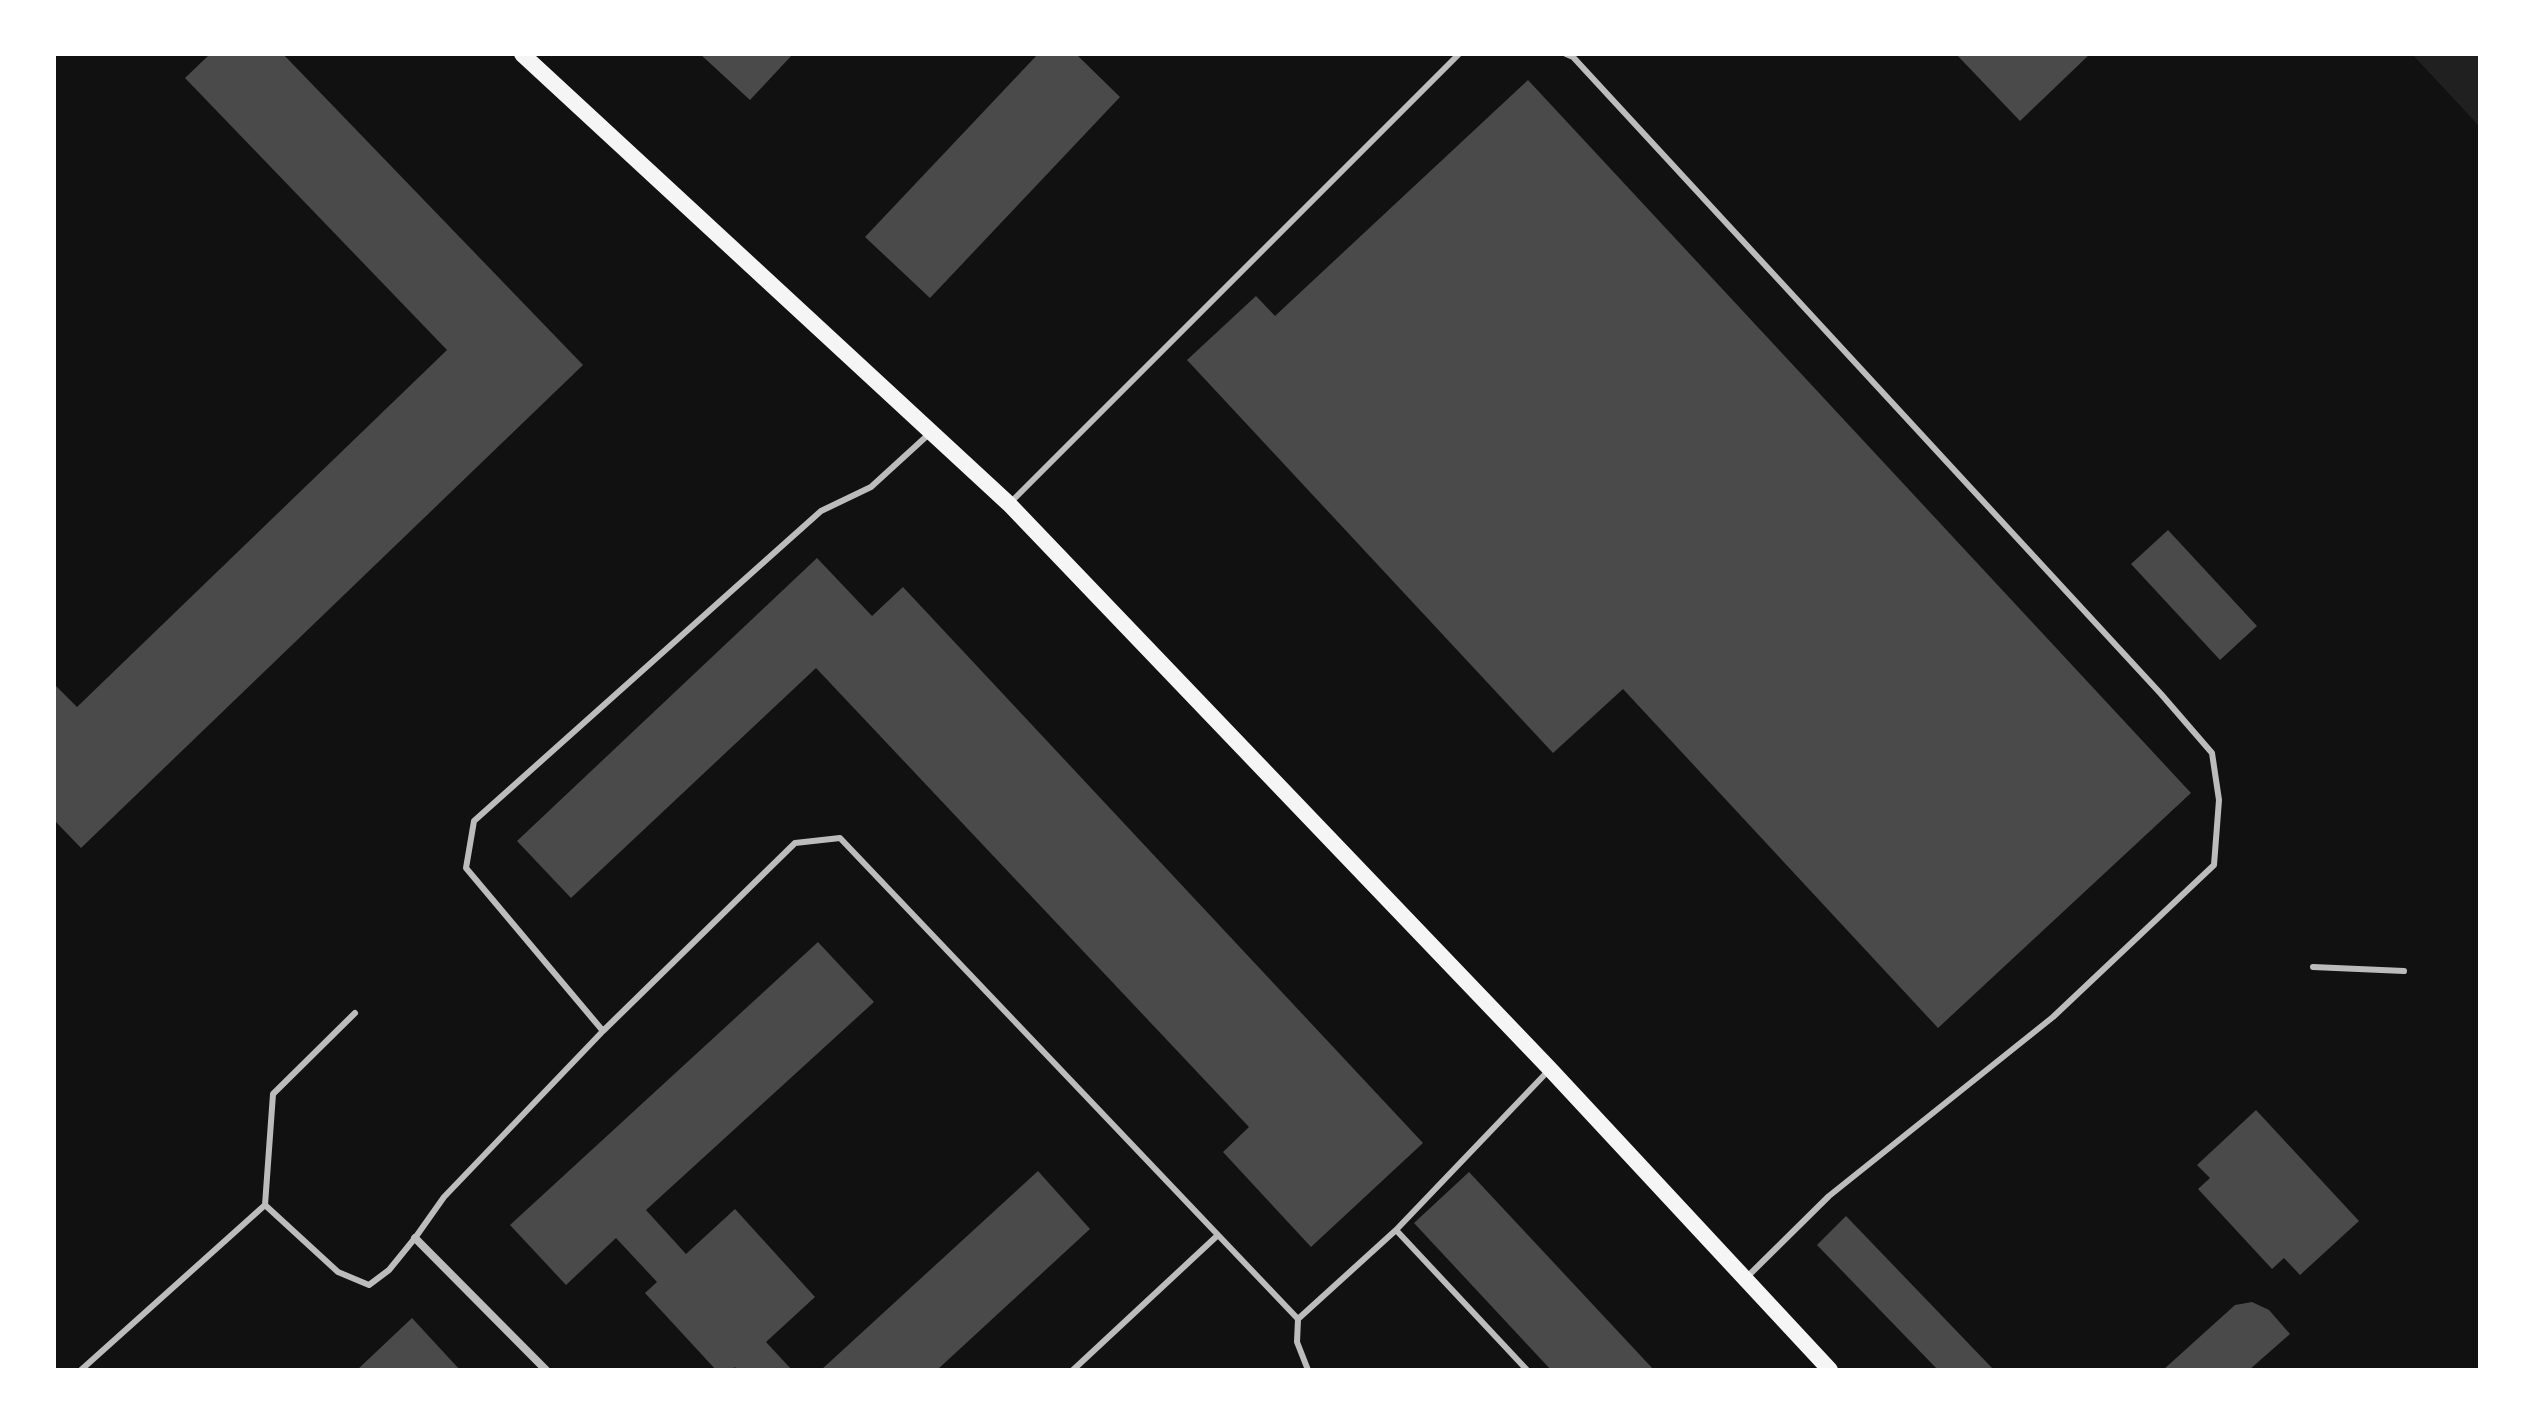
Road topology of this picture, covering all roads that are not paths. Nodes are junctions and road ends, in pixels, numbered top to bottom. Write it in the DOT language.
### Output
graph roads {
  1 [pos="522,54"];
  2 [pos="1459,54"];
  3 [pos="1566,54"];
  4 [pos="931,431"];
  5 [pos="1009,504"];
  6 [pos="2313,967"];
  7 [pos="2404,971"];
  8 [pos="355,1013"];
  9 [pos="603,1031"];
  10 [pos="1550,1069"];
  11 [pos="265,1205"];
  12 [pos="1396,1230"];
  13 [pos="1218,1235"];
  14 [pos="415,1238"];
  15 [pos="1745,1279"];
  16 [pos="1298,1319"];
  17 [pos="540,1368"];
  18 [pos="81,1370"];
  19 [pos="1073,1370"];
  20 [pos="1308,1370"];
  21 [pos="1527,1370"];
  22 [pos="1830,1370"];
  1 -- 4 [label="main road"];
  2 -- 5 [label="lane"];
  3 -- 15 [label="lane"];
  4 -- 5 [label="main road"];
  4 -- 9 [label="lane"];
  5 -- 10 [label="main road"];
  6 -- 7 [label="lane"];
  8 -- 11 [label="lane"];
  9 -- 13 [label="lane"];
  9 -- 14 [label="lane"];
  10 -- 12 [label="lane"];
  10 -- 15 [label="main road"];
  11 -- 14 [label="lane"];
  11 -- 18 [label="lane"];
  12 -- 16 [label="lane"];
  12 -- 21 [label="lane"];
  13 -- 16 [label="lane"];
  13 -- 19 [label="lane"];
  14 -- 17 [label="street"];
  15 -- 22 [label="main road"];
  16 -- 20 [label="lane"];
}
